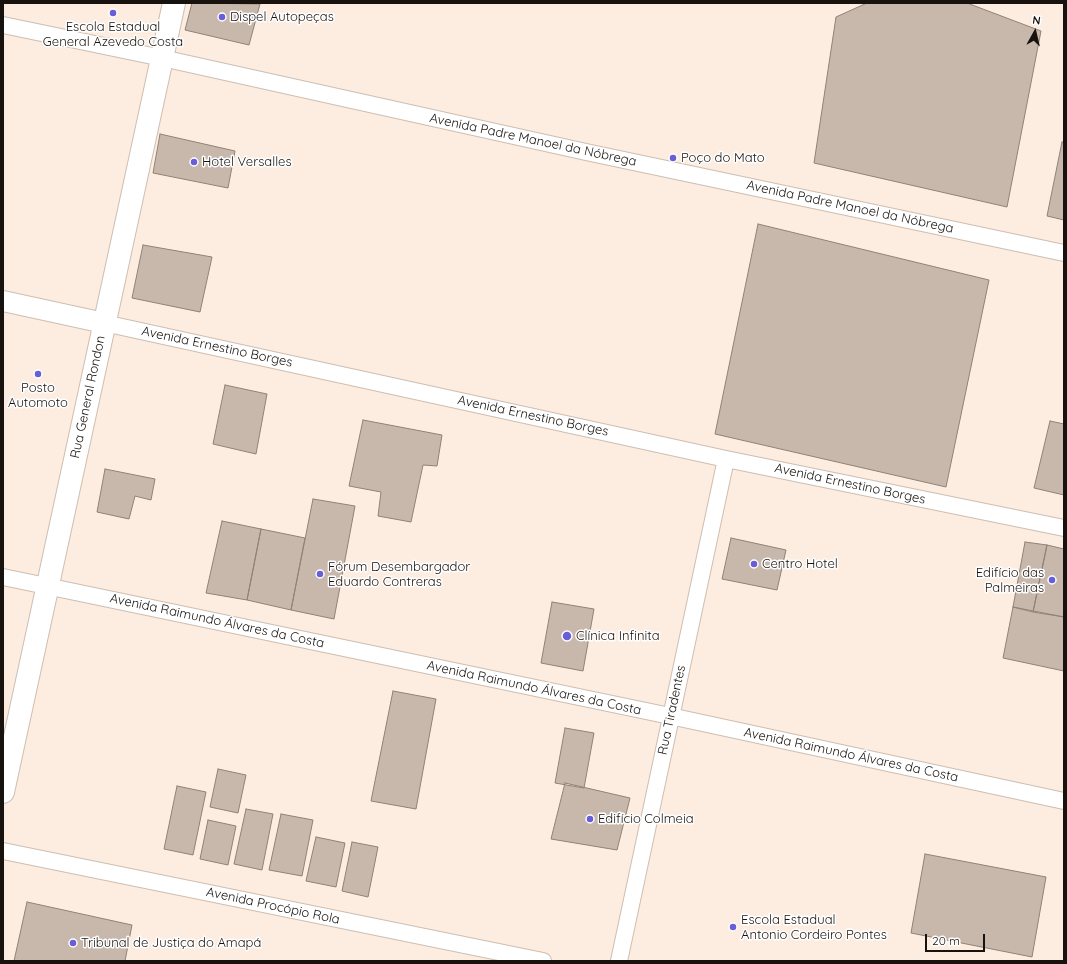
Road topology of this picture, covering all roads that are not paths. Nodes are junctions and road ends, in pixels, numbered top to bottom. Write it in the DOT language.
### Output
graph roads {
  1 [pos="174,3"];
  2 [pos="3,25"];
  3 [pos="162,58"];
  4 [pos="1064,253"];
  5 [pos="3,301"];
  6 [pos="104,323"];
  7 [pos="726,459"];
  8 [pos="1064,528"];
  9 [pos="3,577"];
  10 [pos="47,586"];
  11 [pos="670,716"];
  12 [pos="3,792"];
  13 [pos="1064,801"];
  14 [pos="3,850"];
  15 [pos="543,961"];
  16 [pos="619,961"];
  1 -- 3 [label="main road, Rua General Rondon"];
  2 -- 3 [label="street, Avenida Padre Manoel da Nóbrega"];
  3 -- 4 [label="street, Avenida Padre Manoel da Nóbrega"];
  3 -- 6 [label="main road, Rua General Rondon"];
  5 -- 6 [label="street, Avenida Ernestino Borges"];
  6 -- 7 [label="street, Avenida Ernestino Borges"];
  6 -- 10 [label="main road, Rua General Rondon"];
  7 -- 8 [label="street, Avenida Ernestino Borges"];
  7 -- 11 [label="street, Rua Tiradentes"];
  9 -- 10 [label="street, Avenida Raimundo Álvares da Costa"];
  10 -- 11 [label="street, Avenida Raimundo Álvares da Costa"];
  10 -- 12 [label="main road, Rua General Rondon"];
  11 -- 13 [label="street, Avenida Raimundo Álvares da Costa"];
  11 -- 16 [label="street, Rua Tiradentes"];
  14 -- 15 [label="street, Avenida Procópio Rola"];
}
